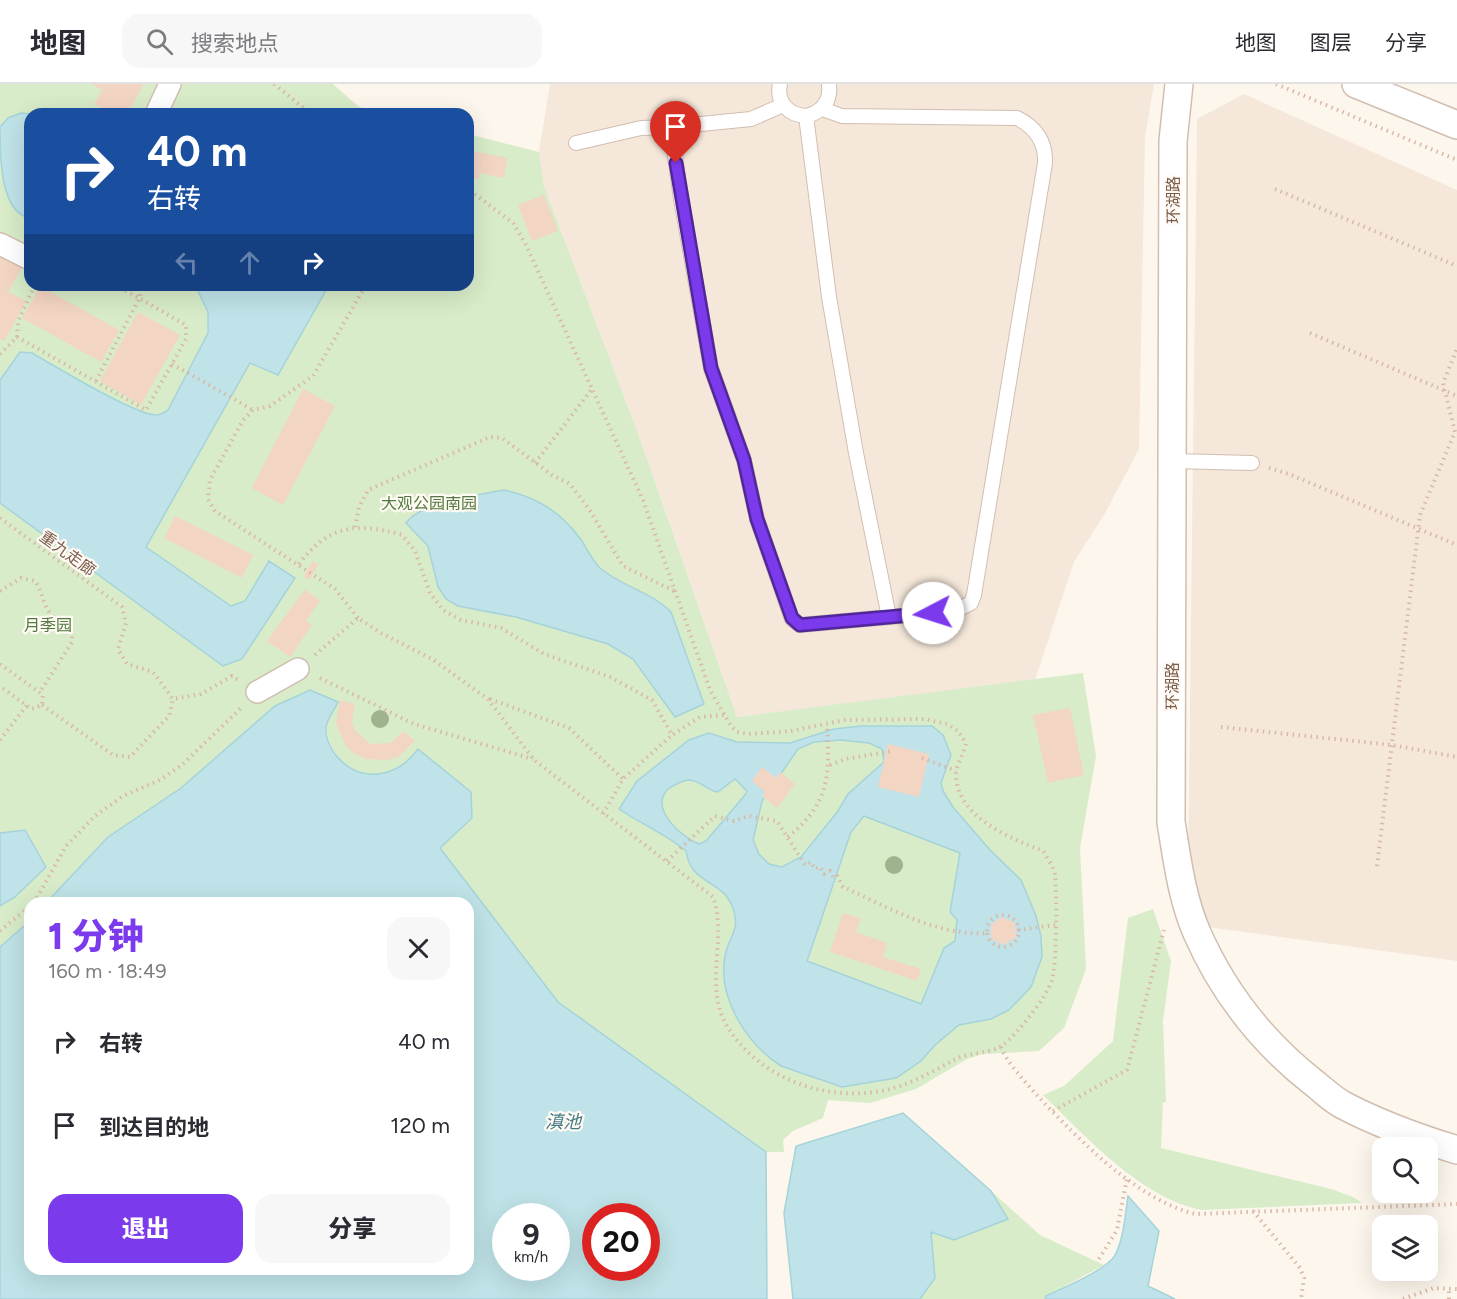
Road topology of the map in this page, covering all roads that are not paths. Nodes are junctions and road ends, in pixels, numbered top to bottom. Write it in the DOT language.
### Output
graph roads {
  1 [pos="170,84"];
  2 [pos="780,84"];
  3 [pos="829,84"];
  4 [pos="1179,84"];
  5 [pos="1356,84"];
  6 [pos="783,105"];
  7 [pos="159,108"];
  8 [pos="822,109"];
  9 [pos="806,116"];
  10 [pos="1457,124"];
  11 [pos="671,127"];
  12 [pos="576,143"];
  13 [pos="0,244"];
  14 [pos="24,257"];
  15 [pos="1173,461"];
  16 [pos="1252,463"];
  17 [pos="889,617"];
  18 [pos="299,668"];
  19 [pos="257,692"];
  20 [pos="1457,1150"];
  1 -- 7 [label="street"];
  2 -- 6 [label="lane"];
  3 -- 8 [label="lane"];
  4 -- 15 [label="street, 环湖路"];
  5 -- 10 [label="street"];
  6 -- 9 [label="lane"];
  6 -- 11 [label="lane"];
  8 -- 9 [label="lane"];
  8 -- 17 [label="lane"];
  9 -- 17 [label="lane"];
  11 -- 12 [label="lane"];
  11 -- 17 [label="lane"];
  13 -- 14 [label="street"];
  15 -- 16 [label="lane"];
  15 -- 20 [label="street, 环湖路"];
  18 -- 19 [label="street"];
}
